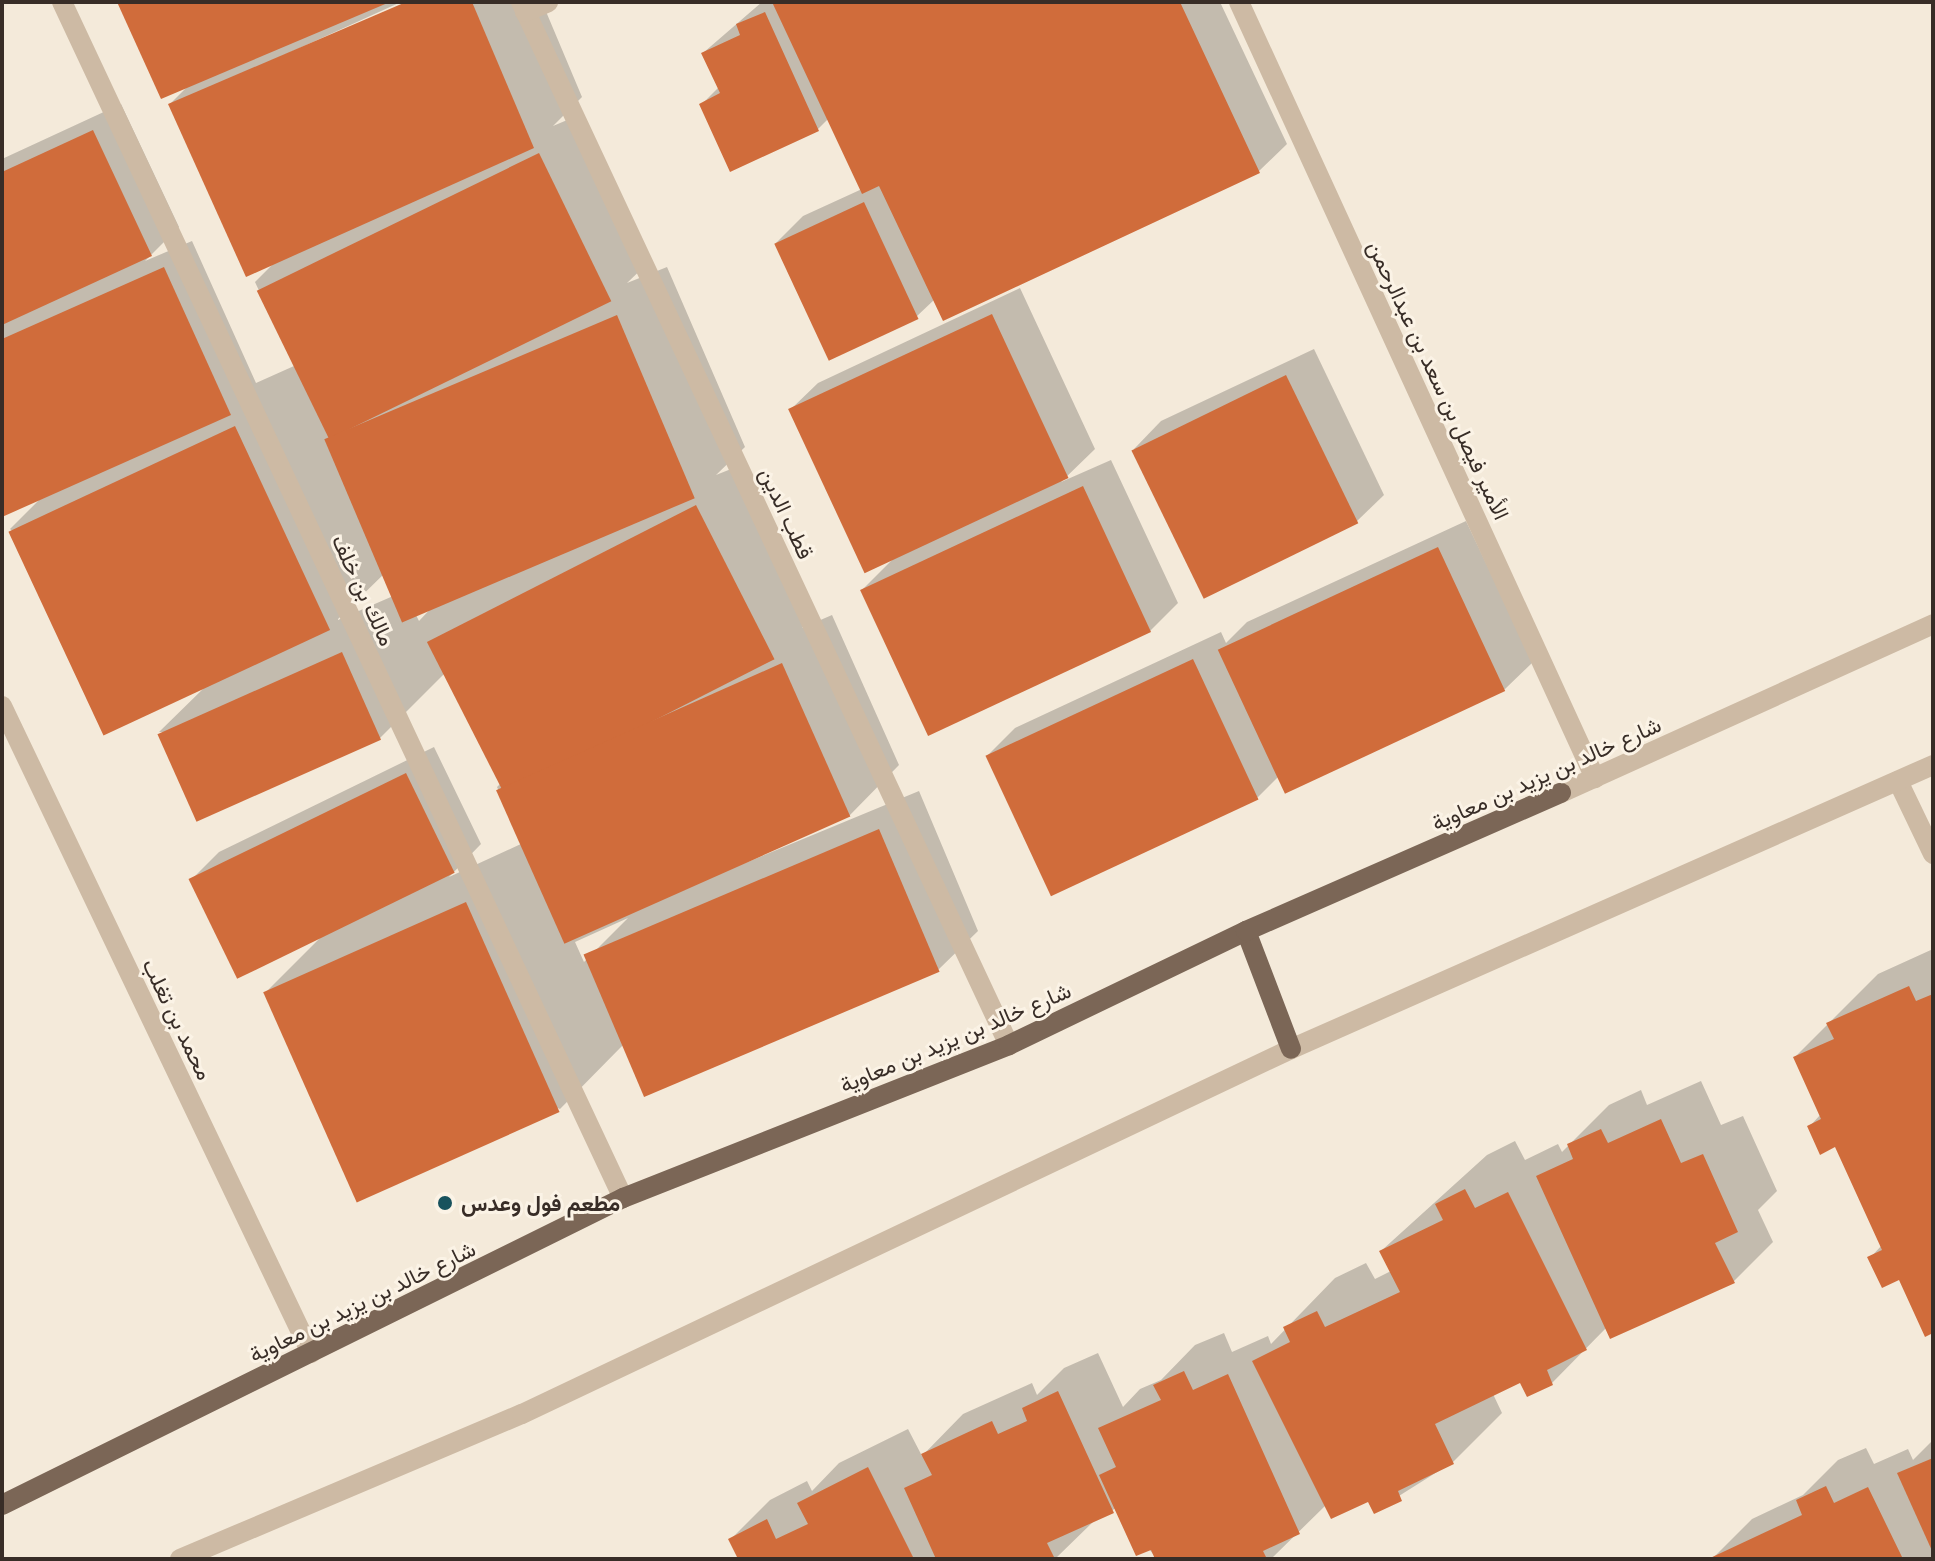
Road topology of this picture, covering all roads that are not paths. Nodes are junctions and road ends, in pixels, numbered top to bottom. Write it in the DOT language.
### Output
graph roads {
  1 [pos="62,2"];
  2 [pos="548,2"];
  3 [pos="1239,2"];
  4 [pos="523,7"];
  5 [pos="1933,624"];
  6 [pos="2,706"];
  7 [pos="1933,765"];
  8 [pos="1595,778"];
  9 [pos="1898,781"];
  10 [pos="1561,793"];
  11 [pos="1933,854"];
  12 [pos="1246,931"];
  13 [pos="1009,1045"];
  14 [pos="1291,1049"];
  15 [pos="623,1198"];
  16 [pos="311,1353"];
  17 [pos="2,1505"];
  18 [pos="180,1559"];
  1 -- 15 [label="street, مالك بن خلف"];
  2 -- 4 [label="street"];
  3 -- 8 [label="street, الأمير فيصل بن سعد بن عبدالرحمن"];
  4 -- 13 [label="street, قطب الدين"];
  5 -- 8 [label="street, شارع خالد بن يزيد بن معاوية"];
  6 -- 16 [label="street, محمد بن تغلب"];
  7 -- 9 [label="street"];
  8 -- 10 [label="street, شارع خالد بن يزيد بن معاوية"];
  9 -- 11 [label="street"];
  9 -- 14 [label="street"];
  10 -- 12 [label="main road, شارع خالد بن يزيد بن معاوية"];
  12 -- 13 [label="main road, شارع خالد بن يزيد بن معاوية"];
  12 -- 14 [label="main road"];
  13 -- 15 [label="main road, شارع خالد بن يزيد بن معاوية"];
  14 -- 18 [label="street"];
  15 -- 16 [label="main road, شارع خالد بن يزيد بن معاوية"];
  16 -- 17 [label="main road, شارع خالد بن يزيد بن معاوية"];
}
